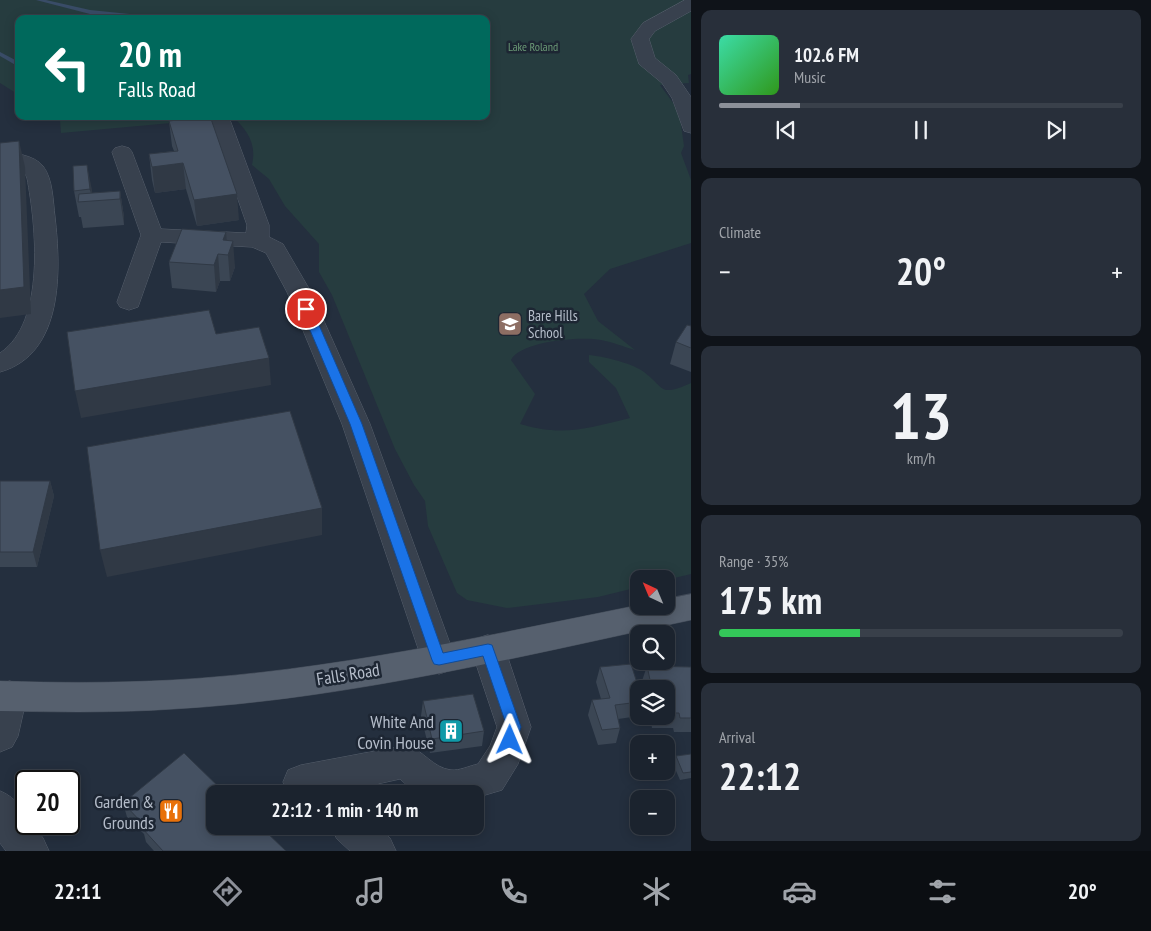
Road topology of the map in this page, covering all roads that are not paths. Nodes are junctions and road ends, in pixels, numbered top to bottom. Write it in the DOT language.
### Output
graph roads {
  1 [pos="691,4"];
  2 [pos="220,120"];
  3 [pos="691,127"];
  4 [pos="122,152"];
  5 [pos="0,159"];
  6 [pos="152,235"];
  7 [pos="257,240"];
  8 [pos="128,302"];
  9 [pos="0,364"];
  10 [pos="691,608"];
  11 [pos="488,650"];
  12 [pos="439,660"];
  13 [pos="5,696"];
  14 [pos="0,736"];
  15 [pos="304,785"];
  16 [pos="447,785"];
  17 [pos="457,785"];
  18 [pos="0,808"];
  19 [pos="360,835"];
  20 [pos="30,851"];
  21 [pos="377,851"];
  1 -- 3 [label="street"];
  2 -- 7 [label="street"];
  4 -- 6 [label="street"];
  5 -- 9 [label="street"];
  6 -- 7 [label="street"];
  6 -- 8 [label="street"];
  7 -- 12 [label="street"];
  10 -- 11 [label="main road, Falls Road"];
  11 -- 12 [label="main road, Falls Road"];
  11 -- 17 [label="street"];
  12 -- 13 [label="main road, Falls Road"];
  13 -- 14 [label="street"];
  15 -- 16 [label="street"];
  18 -- 20 [label="street"];
  19 -- 21 [label="street"];
}
